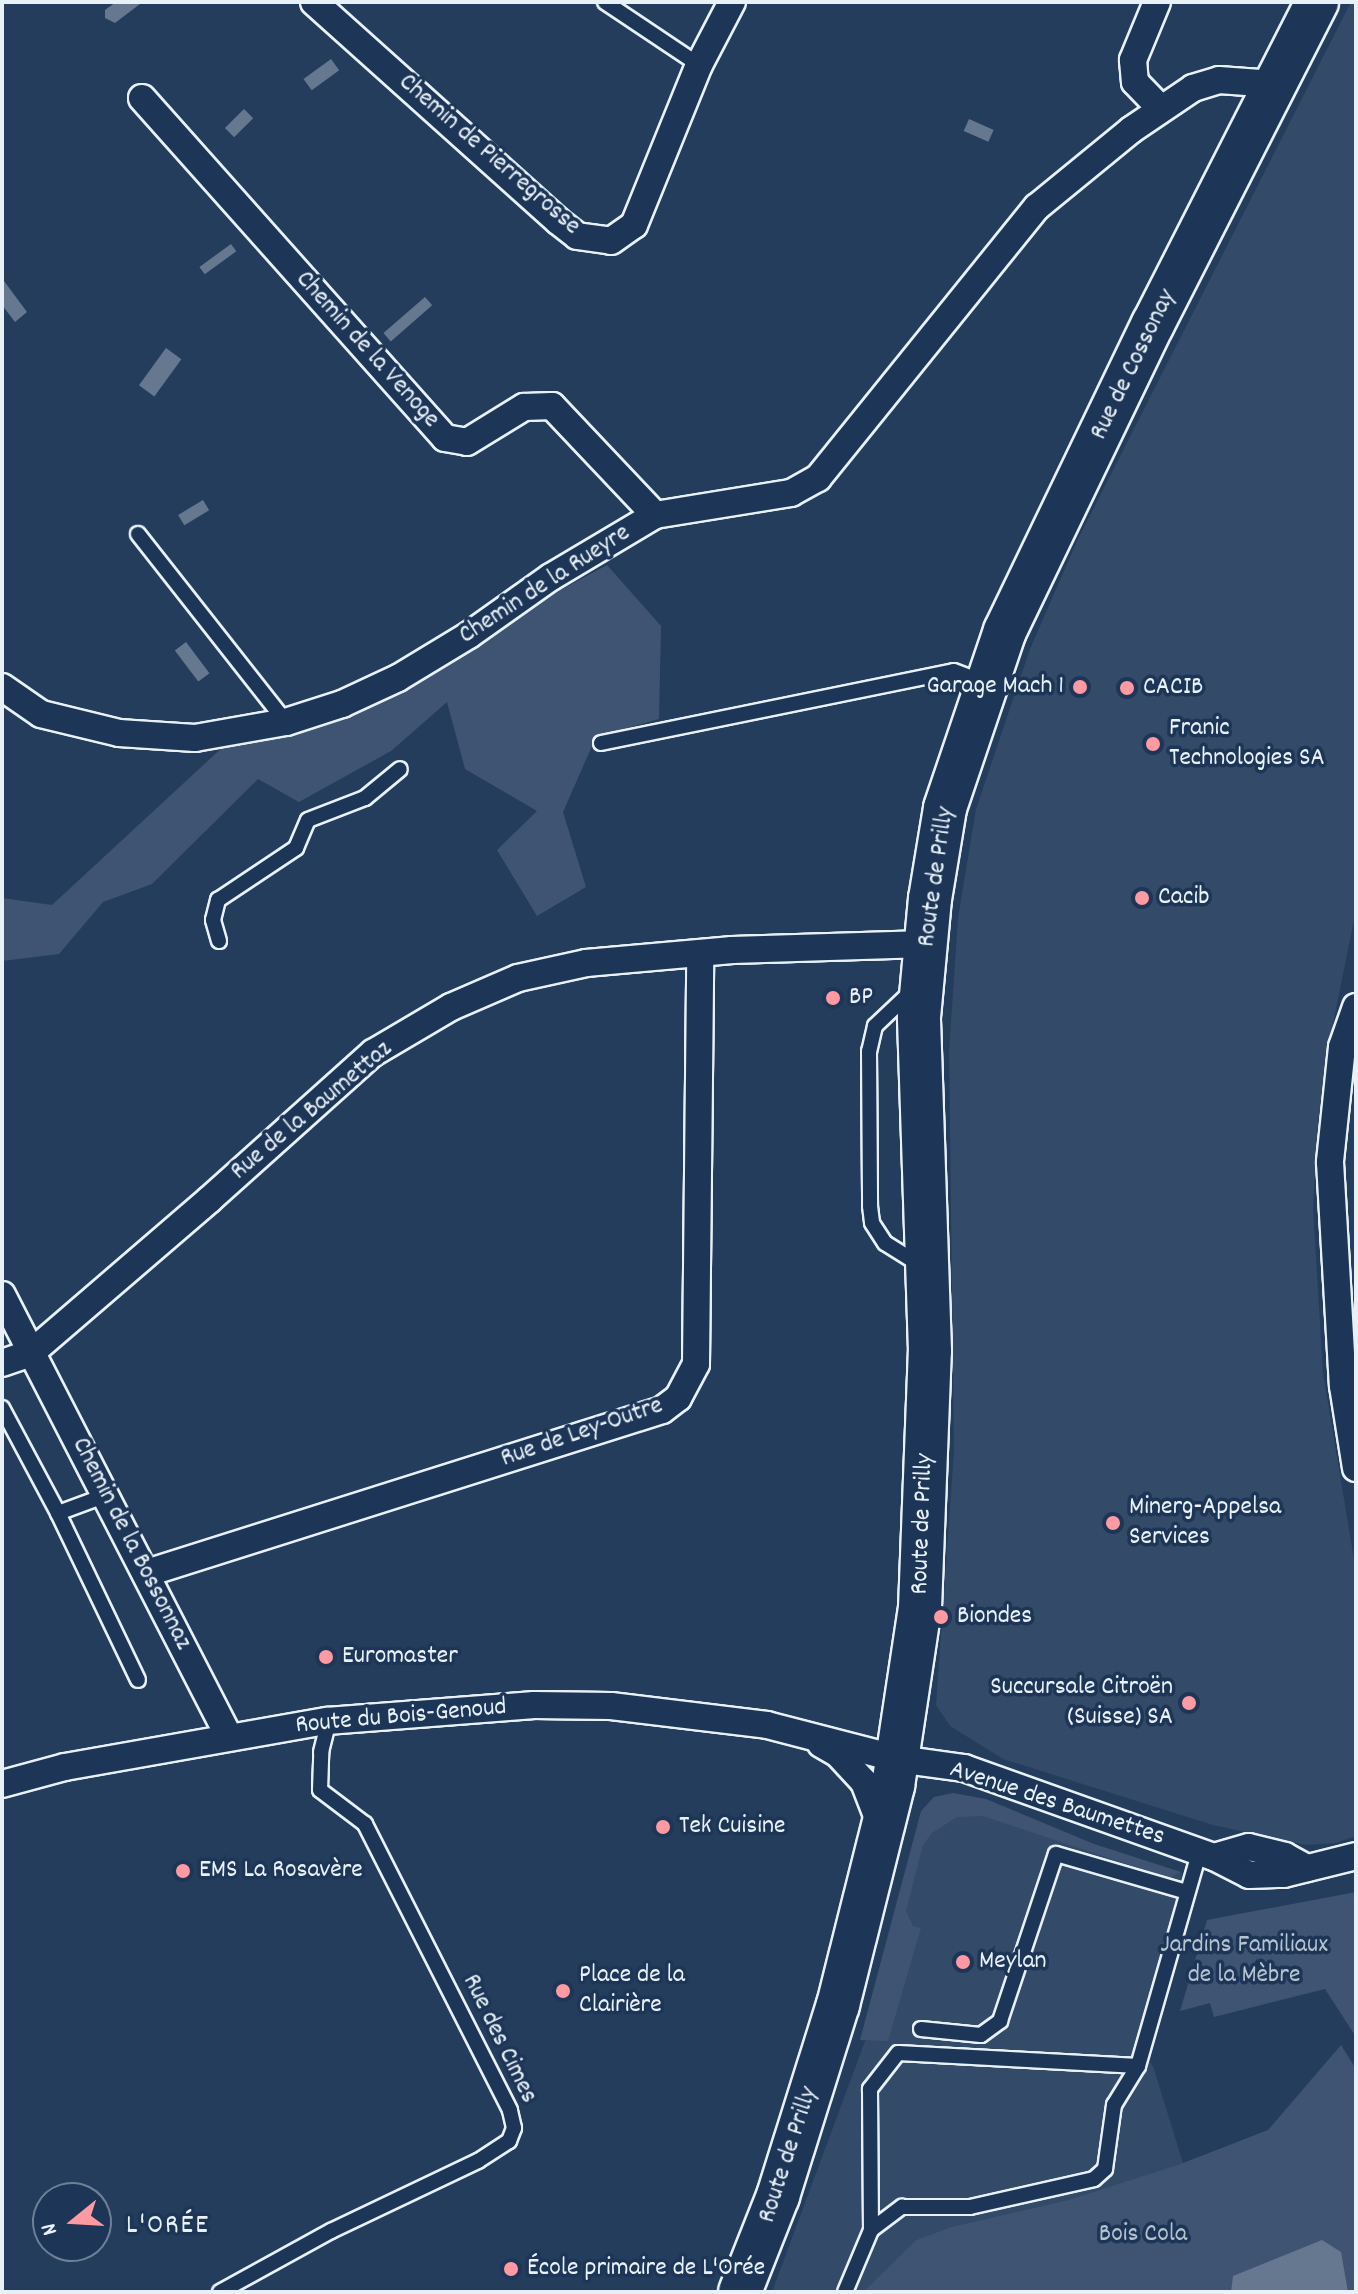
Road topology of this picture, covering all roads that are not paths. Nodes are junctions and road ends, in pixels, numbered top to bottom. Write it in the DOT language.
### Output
graph roads {
  1 [pos="314,2"];
  2 [pos="605,2"];
  3 [pos="732,2"];
  4 [pos="1157,2"];
  5 [pos="1317,2"];
  6 [pos="699,65"];
  7 [pos="1274,84"];
  8 [pos="142,98"];
  9 [pos="1160,108"];
  10 [pos="655,515"];
  11 [pos="138,534"];
  12 [pos="986,683"];
  13 [pos="2,687"];
  14 [pos="286,722"];
  15 [pos="968,735"];
  16 [pos="601,743"];
  17 [pos="400,769"];
  18 [pos="219,941"];
  19 [pos="700,953"];
  20 [pos="924,962"];
  21 [pos="1355,1016"];
  22 [pos="2,1295"];
  23 [pos="31,1353"];
  24 [pos="2,1363"];
  25 [pos="2,1408"];
  26 [pos="1355,1460"];
  27 [pos="107,1495"];
  28 [pos="58,1513"];
  29 [pos="147,1573"];
  30 [pos="138,1680"];
  31 [pos="329,1721"];
  32 [pos="804,1734"];
  33 [pos="229,1736"];
  34 [pos="898,1759"];
  35 [pos="2,1784"];
  36 [pos="881,1829"];
  37 [pos="1206,1855"];
  38 [pos="1356,1856"];
  39 [pos="1187,1892"];
  40 [pos="921,2029"];
  41 [pos="1138,2066"];
  42 [pos="871,2230"];
  43 [pos="220,2292"];
  44 [pos="740,2292"];
  45 [pos="845,2292"];
  1 -- 6 [label="street, Chemin de Pierregrosse"];
  2 -- 6 [label="lane"];
  3 -- 6 [label="street, Chemin de Pierregrosse"];
  4 -- 9 [label="street"];
  5 -- 7 [label="main road, Rue de Cossonay"];
  7 -- 9 [label="street, Chemin de la Rueyre"];
  7 -- 12 [label="main road, Rue de Cossonay"];
  8 -- 10 [label="street, Chemin de la Venoge"];
  9 -- 10 [label="street, Chemin de la Rueyre"];
  10 -- 14 [label="street, Chemin de la Rueyre"];
  11 -- 14 [label="lane"];
  12 -- 15 [label="main road, Rue de Cossonay"];
  12 -- 16 [label="lane"];
  13 -- 14 [label="street, Chemin de la Rueyre"];
  15 -- 20 [label="main road, Route de Prilly"];
  17 -- 18 [label="lane"];
  19 -- 20 [label="street, Rue de la Baumettaz"];
  19 -- 23 [label="street, Rue de la Baumettaz"];
  19 -- 29 [label="street, Rue de Ley-Outre"];
  20 -- 34 [label="main road, Route de Prilly"];
  21 -- 26 [label="street"];
  22 -- 23 [label="street, Chemin de la Bossonnaz"];
  23 -- 24 [label="street"];
  23 -- 27 [label="street, Chemin de la Bossonnaz"];
  25 -- 28 [label="lane"];
  27 -- 28 [label="lane"];
  27 -- 29 [label="street, Chemin de la Bossonnaz"];
  28 -- 30 [label="lane"];
  29 -- 33 [label="street, Chemin de la Bossonnaz"];
  31 -- 32 [label="street, Route du Bois-Genoud"];
  31 -- 33 [label="street, Route du Bois-Genoud"];
  31 -- 43 [label="lane, Rue des Cimes"];
  32 -- 34 [label="street, Route du Bois-Genoud"];
  32 -- 36 [label="street, Route du Bois-Genoud"];
  33 -- 35 [label="street, Route du Bois-Genoud"];
  34 -- 36 [label="main road, Route de Prilly"];
  34 -- 37 [label="street, Avenue des Baumettes"];
  36 -- 44 [label="main road, Route de Prilly"];
  37 -- 38 [label="street, Avenue des Baumettes"];
  37 -- 39 [label="lane"];
  39 -- 40 [label="lane"];
  39 -- 41 [label="lane"];
  41 -- 42 [label="lane"];
  41 -- 42 [label="lane"];
  42 -- 45 [label="lane"];
}
